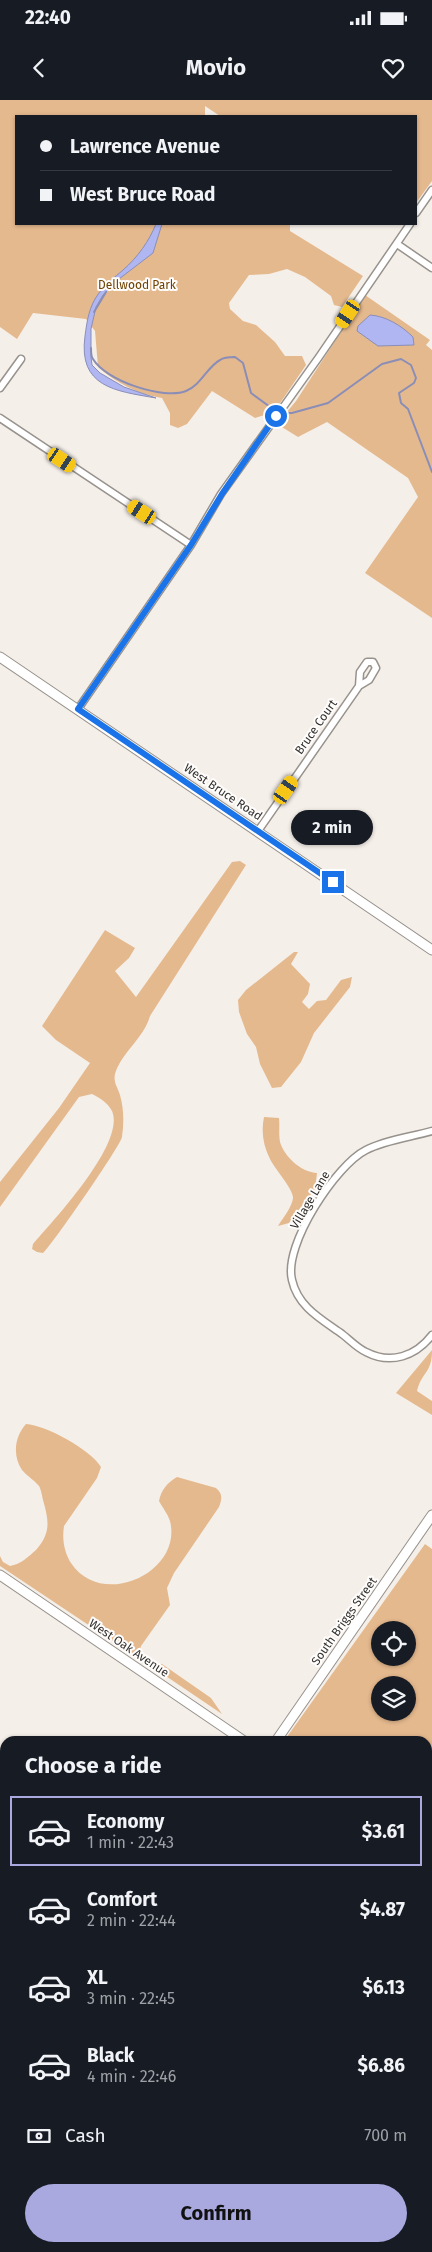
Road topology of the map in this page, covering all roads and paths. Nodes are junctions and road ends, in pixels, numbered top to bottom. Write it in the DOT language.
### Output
graph roads {
  1 [pos="432,190"];
  2 [pos="417,212"];
  3 [pos="409,225"];
  4 [pos="397,244"];
  5 [pos="432,268"];
  6 [pos="21,359"];
  7 [pos="0,388"];
  8 [pos="0,418"];
  9 [pos="191,545"];
  10 [pos="0,657"];
  11 [pos="359,686"];
  12 [pos="78,709"];
  13 [pos="258,831"];
  14 [pos="432,950"];
  15 [pos="432,1131"];
  16 [pos="432,1335"];
  17 [pos="432,1515"];
  18 [pos="0,1576"];
  19 [pos="237,1736"];
  20 [pos="279,1736"];
  1 -- 2 [label="street"];
  3 -- 4 [label="street"];
  4 -- 5 [label="street"];
  4 -- 9 [label="street"];
  6 -- 7 [label="street"];
  8 -- 9 [label="street"];
  9 -- 12 [label="street"];
  10 -- 12 [label="street, West Bruce Road"];
  11 -- 13 [label="street, Bruce Court"];
  12 -- 13 [label="street, West Bruce Road"];
  13 -- 14 [label="street, West Bruce Road"];
  15 -- 16 [label="street, Village Lane"];
  17 -- 20 [label="street, South Briggs Street"];
  18 -- 19 [label="street, West Oak Avenue"];
}
